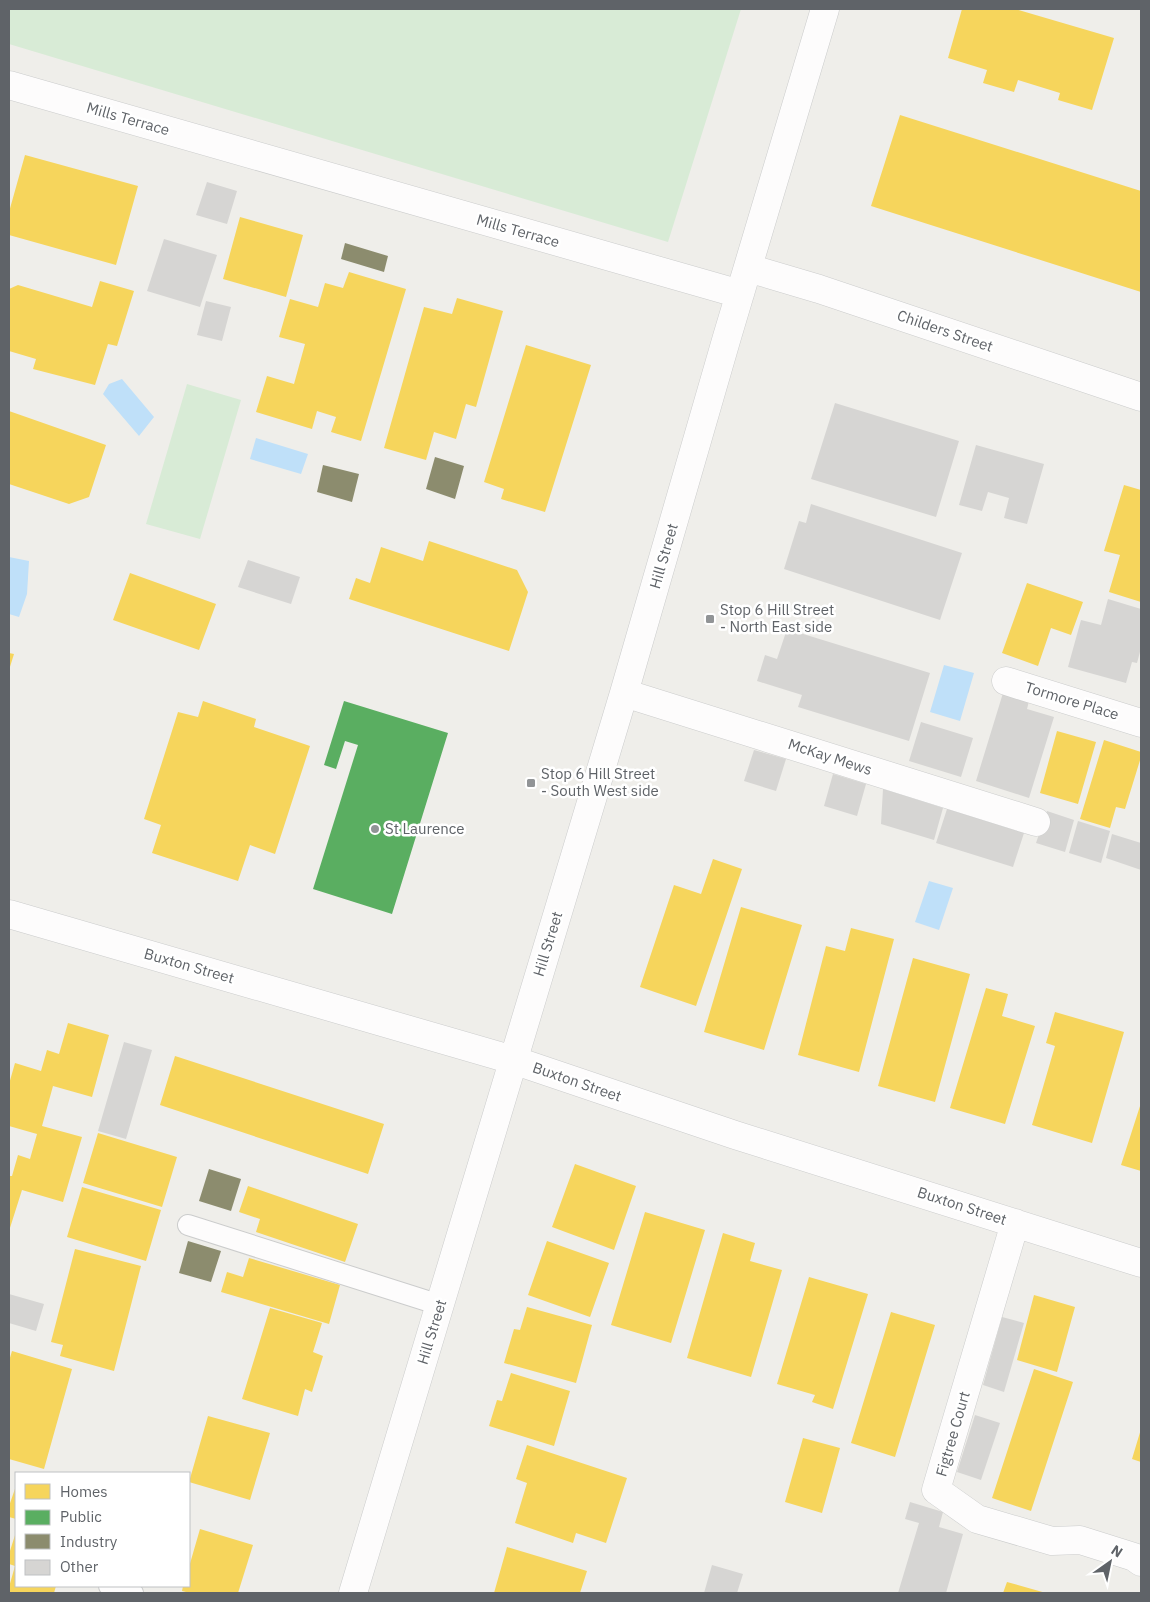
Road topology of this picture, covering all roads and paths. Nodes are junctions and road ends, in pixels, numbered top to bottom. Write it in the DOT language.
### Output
graph roads {
  1 [pos="825,9"];
  2 [pos="9,85"];
  3 [pos="748,268"];
  4 [pos="740,294"];
  5 [pos="1141,397"];
  6 [pos="1006,681"];
  7 [pos="624,692"];
  8 [pos="1140,718"];
  9 [pos="1036,822"];
  10 [pos="9,914"];
  11 [pos="512,1060"];
  12 [pos="1015,1223"];
  13 [pos="188,1225"];
  14 [pos="1141,1263"];
  15 [pos="440,1305"];
  16 [pos="1141,1562"];
  17 [pos="112,1587"];
  18 [pos="133,1593"];
  19 [pos="353,1593"];
  1 -- 3 [label="street"];
  2 -- 4 [label="street, Mills Terrace"];
  3 -- 4 [label="street"];
  3 -- 5 [label="street, Childers Street"];
  4 -- 7 [label="street, Hill Street"];
  6 -- 8 [label="street, Tormore Place"];
  7 -- 9 [label="street, McKay Mews"];
  7 -- 11 [label="street, Hill Street"];
  10 -- 11 [label="street, Buxton Street"];
  11 -- 12 [label="street, Buxton Street"];
  11 -- 15 [label="street, Hill Street"];
  12 -- 14 [label="street, Buxton Street"];
  12 -- 16 [label="street, Figtree Court"];
  13 -- 15 [label="lane"];
  15 -- 19 [label="street, Hill Street"];
  17 -- 18 [label="lane"];
}
